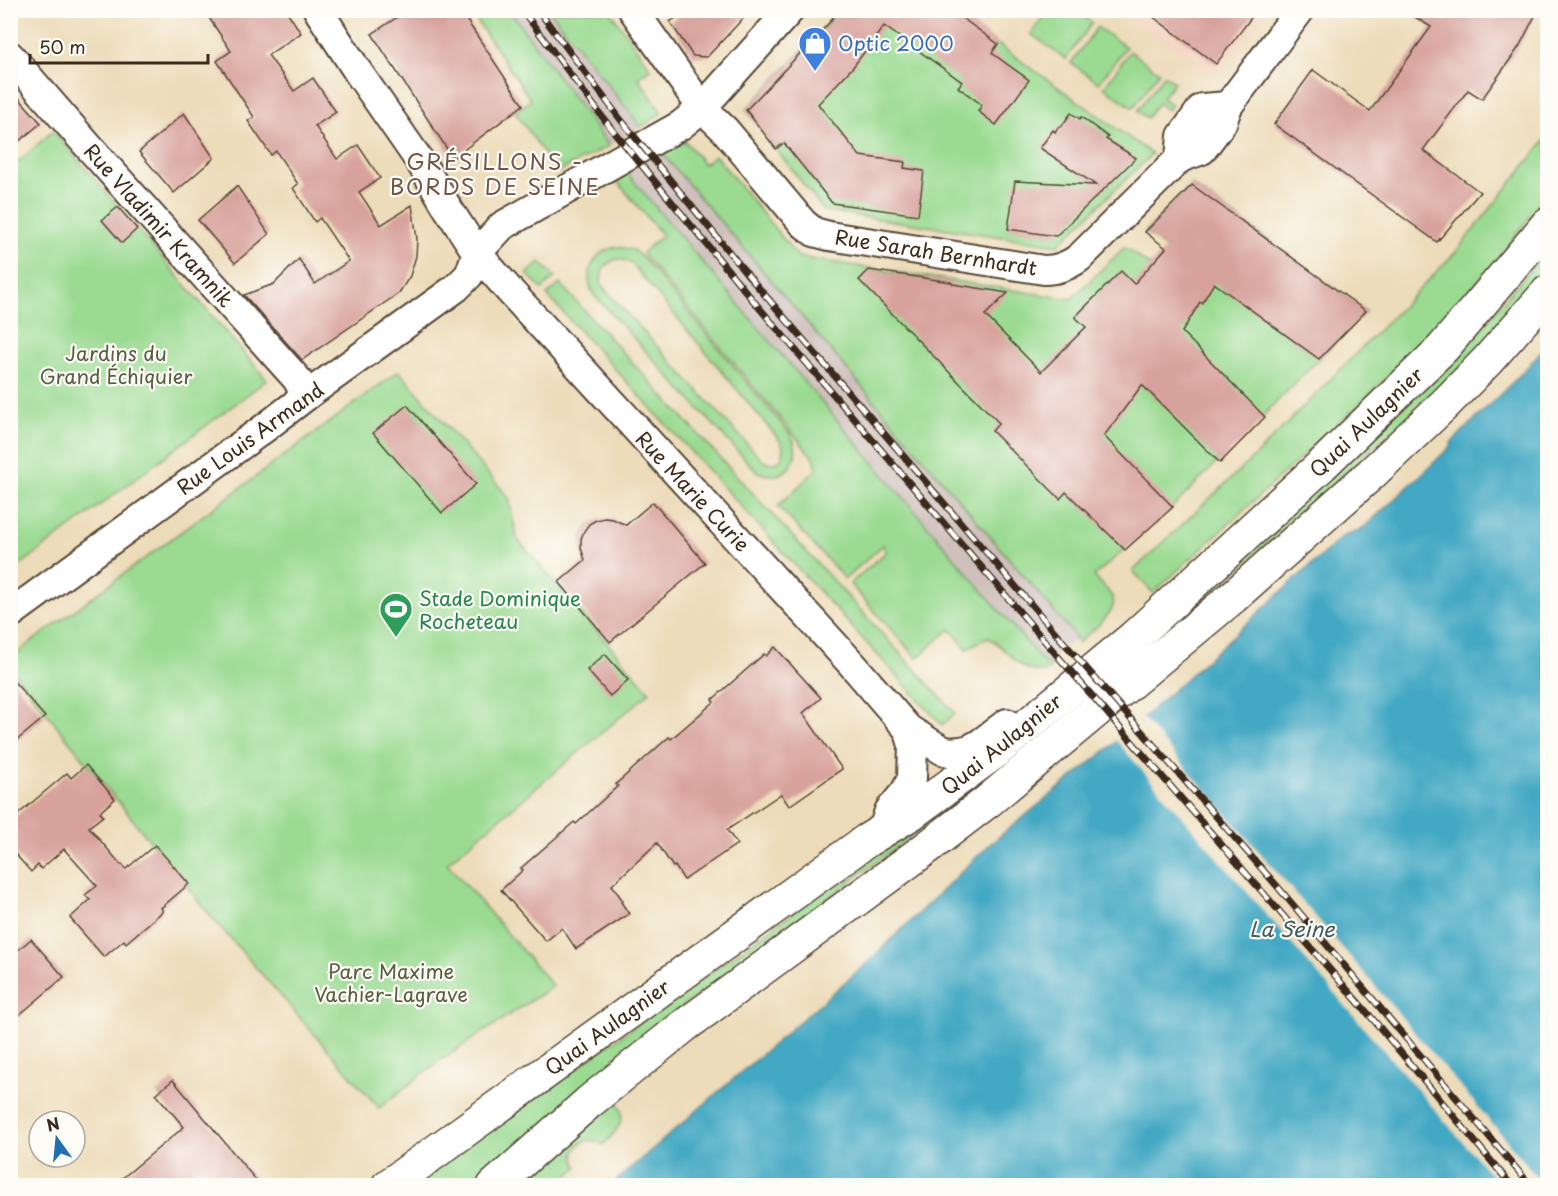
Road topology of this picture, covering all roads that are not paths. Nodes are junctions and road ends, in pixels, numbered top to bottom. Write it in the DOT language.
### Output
graph roads {
  1 [pos="318,10"];
  2 [pos="633,10"];
  3 [pos="790,10"];
  4 [pos="1300,10"];
  5 [pos="10,56"];
  6 [pos="702,108"];
  7 [pos="1548,224"];
  8 [pos="477,253"];
  9 [pos="1548,292"];
  10 [pos="306,396"];
  11 [pos="10,614"];
  12 [pos="1078,682"];
  13 [pos="908,729"];
  14 [pos="882,833"];
  15 [pos="388,1185"];
  16 [pos="494,1185"];
  1 -- 8 [label="street, Rue Marie Curie"];
  2 -- 6 [label="street, Rue Sarah Bernhardt"];
  3 -- 6 [label="street, Rue Louis Armand"];
  4 -- 6 [label="street, Rue Sarah Bernhardt"];
  5 -- 10 [label="street, Rue Vladimir Kramnik"];
  6 -- 8 [label="street, Rue Louis Armand"];
  7 -- 12 [label="main road, Quai Aulagnier"];
  8 -- 10 [label="street, Rue Louis Armand"];
  8 -- 13 [label="street, Rue Marie Curie"];
  9 -- 16 [label="main road, Quai Aulagnier"];
  10 -- 11 [label="street, Rue Louis Armand"];
  12 -- 13 [label="street, Rue Marie Curie"];
  12 -- 14 [label="main road, Quai Aulagnier"];
  13 -- 14 [label="street"];
  14 -- 15 [label="main road, Quai Aulagnier"];
}
